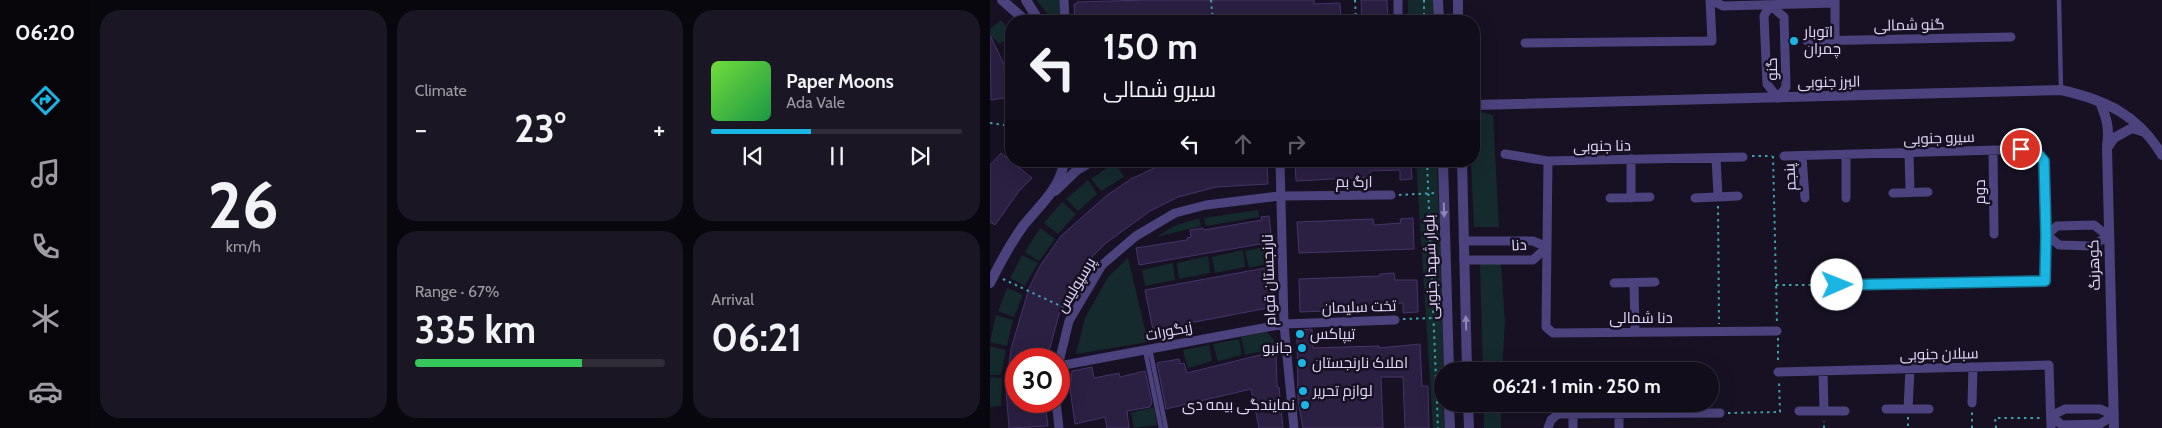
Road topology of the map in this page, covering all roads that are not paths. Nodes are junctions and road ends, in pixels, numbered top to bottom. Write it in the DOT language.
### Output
graph roads {
  1 [pos="1002,0"];
  2 [pos="1026,0"];
  3 [pos="1064,0"];
  4 [pos="1398,0"];
  5 [pos="1438,0"];
  6 [pos="1458,0"];
  7 [pos="1710,0"];
  8 [pos="2059,0"];
  9 [pos="1835,2"];
  10 [pos="1770,5"];
  11 [pos="1019,15"];
  12 [pos="1035,15"];
  13 [pos="1065,15"];
  14 [pos="1398,15"];
  15 [pos="1439,15"];
  16 [pos="1458,15"];
  17 [pos="2011,37"];
  18 [pos="1807,40"];
  19 [pos="1835,40"];
  20 [pos="1525,44"];
  21 [pos="2061,90"];
  22 [pos="1778,98"];
  23 [pos="2100,102"];
  24 [pos="1480,105"];
  25 [pos="2146,132"];
  26 [pos="2107,148"];
  27 [pos="1994,150"];
  28 [pos="1909,152"];
  29 [pos="1505,154"];
  30 [pos="1846,154"];
  31 [pos="2162,155"];
  32 [pos="1784,156"];
  33 [pos="1802,156"];
  34 [pos="1743,157"];
  35 [pos="1716,158"];
  36 [pos="1631,159"];
  37 [pos="1548,161"];
  38 [pos="1062,167"];
  39 [pos="1082,167"];
  40 [pos="1280,167"];
  41 [pos="1443,167"];
  42 [pos="1462,167"];
  43 [pos="1893,192"];
  44 [pos="1910,192"];
  45 [pos="1928,192"];
  46 [pos="1051,195"];
  47 [pos="1391,195"];
  48 [pos="1279,196"];
  49 [pos="1718,196"];
  50 [pos="1738,196"];
  51 [pos="1650,197"];
  52 [pos="1610,198"];
  53 [pos="1631,198"];
  54 [pos="1694,198"];
  55 [pos="1805,198"];
  56 [pos="1846,198"];
  57 [pos="1994,234"];
  58 [pos="2046,235"];
  59 [pos="2108,236"];
  60 [pos="1464,241"];
  61 [pos="1547,247"];
  62 [pos="1464,260"];
  63 [pos="992,279"];
  64 [pos="1655,282"];
  65 [pos="1614,283"];
  66 [pos="1634,283"];
  67 [pos="1837,285"];
  68 [pos="1395,320"];
  69 [pos="1284,324"];
  70 [pos="1777,331"];
  71 [pos="1635,332"];
  72 [pos="1062,348"];
  73 [pos="1448,362"];
  74 [pos="1467,362"];
  75 [pos="1070,364"];
  76 [pos="1973,367"];
  77 [pos="1910,369"];
  78 [pos="1824,371"];
  79 [pos="1778,372"];
  80 [pos="1972,403"];
  81 [pos="1886,409"];
  82 [pos="1908,409"];
  83 [pos="1929,409"];
  84 [pos="1799,410"];
  85 [pos="1824,411"];
  86 [pos="1845,411"];
  87 [pos="1449,412"];
  88 [pos="1468,412"];
  89 [pos="1058,413"];
  90 [pos="1619,413"];
  91 [pos="1720,413"];
  92 [pos="1573,414"];
  93 [pos="2114,415"];
  94 [pos="2051,416"];
  95 [pos="1060,428"];
  96 [pos="1161,428"];
  97 [pos="1166,428"];
  98 [pos="1294,428"];
  99 [pos="1450,428"];
  100 [pos="1469,428"];
  101 [pos="1548,428"];
  102 [pos="1573,428"];
  103 [pos="1619,428"];
  104 [pos="2051,428"];
  105 [pos="2114,428"];
  1 -- 11 [label="street"];
  2 -- 12 [label="street"];
  3 -- 13 [label="street"];
  4 -- 14 [label="street"];
  5 -- 15 [label="street"];
  6 -- 16 [label="street"];
  7 -- 10 [label="street"];
  7 -- 20 [label="street"];
  8 -- 21 [label="lane"];
  9 -- 10 [label="street"];
  9 -- 19 [label="street"];
  10 -- 22 [label="street, گنو"];
  10 -- 22 [label="street, گنو"];
  17 -- 19 [label="street, گنو شمالی"];
  18 -- 19 [label="street, گنو شمالی"];
  21 -- 22 [label="street, البرز جنوبی"];
  21 -- 23 [label="street, البرز جنوبی"];
  22 -- 24 [label="street, البرز جنوبی"];
  23 -- 25 [label="street, البرز جنوبی"];
  23 -- 26 [label="street, کوهرنگ"];
  25 -- 26 [label="street"];
  25 -- 31 [label="street, البرز جنوبی"];
  26 -- 59 [label="street, کوهرنگ"];
  27 -- 28 [label="street, سیرو جنوبی"];
  27 -- 57 [label="street, دوم"];
  27 -- 58 [label="street, سیرو جنوبی"];
  28 -- 30 [label="street, سیرو جنوبی"];
  28 -- 44 [label="street"];
  29 -- 37 [label="street, دنا جنوبی"];
  30 -- 33 [label="street, سیرو جنوبی"];
  30 -- 56 [label="street"];
  32 -- 33 [label="street, سیرو جنوبی"];
  33 -- 55 [label="street, پنجم"];
  34 -- 35 [label="street, دنا جنوبی"];
  35 -- 36 [label="street, دنا جنوبی"];
  35 -- 49 [label="street"];
  36 -- 37 [label="street, دنا جنوبی"];
  36 -- 53 [label="street"];
  37 -- 61 [label="street"];
  38 -- 46 [label="street"];
  39 -- 46 [label="street"];
  40 -- 48 [label="street, نارنجستان قوام"];
  41 -- 73 [label="street, بلوار شهدا جنوبی, one-way"];
  42 -- 60 [label="street"];
  43 -- 44 [label="street"];
  44 -- 45 [label="street"];
  46 -- 63 [label="street"];
  47 -- 48 [label="street, ارگ بم"];
  48 -- 69 [label="street, نارنجستان قوام"];
  48 -- 72 [label="street, پرسپولیس"];
  49 -- 50 [label="street"];
  49 -- 54 [label="street"];
  51 -- 53 [label="street"];
  52 -- 53 [label="street"];
  58 -- 59 [label="street"];
  58 -- 59 [label="street"];
  58 -- 67 [label="street"];
  59 -- 93 [label="street, کوهرنگ"];
  60 -- 61 [label="street, دنا"];
  60 -- 62 [label="street"];
  61 -- 62 [label="street, دنا"];
  61 -- 71 [label="street, دنا شمالی"];
  74 -- 62 [label="street, one-way"];
  64 -- 66 [label="street"];
  65 -- 66 [label="street"];
  66 -- 71 [label="street"];
  68 -- 69 [label="street, تخت سلیمان"];
  69 -- 75 [label="street, زیگورات"];
  69 -- 98 [label="street, نارنجستان قوام"];
  70 -- 71 [label="street, دنا شمالی"];
  76 -- 77 [label="street, سبلان جنوبی"];
  76 -- 80 [label="street"];
  76 -- 94 [label="street, سبلان جنوبی"];
  77 -- 78 [label="street, سبلان جنوبی"];
  77 -- 82 [label="street"];
  78 -- 79 [label="street, سبلان جنوبی"];
  78 -- 85 [label="street"];
  81 -- 82 [label="street"];
  82 -- 83 [label="street"];
  84 -- 85 [label="street"];
  85 -- 86 [label="street"];
  87 -- 99 [label="street"];
  88 -- 100 [label="street"];
  89 -- 95 [label="street"];
  90 -- 91 [label="street"];
  90 -- 92 [label="street"];
  90 -- 103 [label="street"];
  92 -- 101 [label="street"];
  92 -- 102 [label="street"];
  93 -- 94 [label="street"];
  93 -- 94 [label="street"];
  93 -- 105 [label="street, کوهرنگ"];
  94 -- 104 [label="street"];
  96 -- 97 [label="lane"];
}
